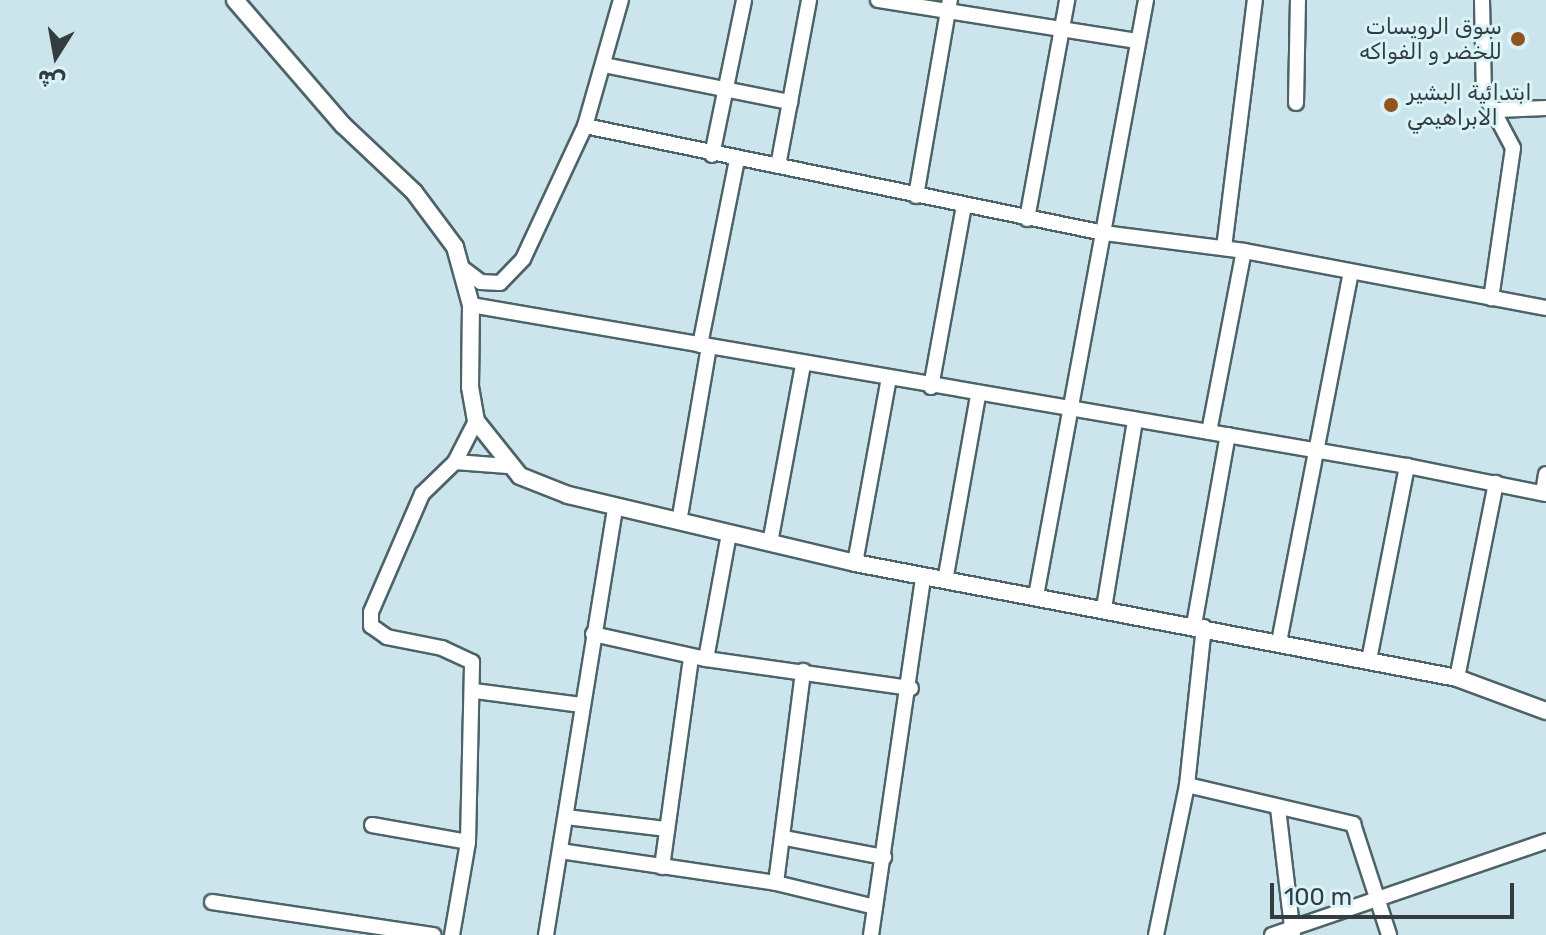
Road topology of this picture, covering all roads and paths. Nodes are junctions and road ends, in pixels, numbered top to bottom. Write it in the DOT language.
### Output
graph roads {
  1 [pos="235,0"];
  2 [pos="621,0"];
  3 [pos="744,0"];
  4 [pos="809,0"];
  5 [pos="878,0"];
  6 [pos="1067,0"];
  7 [pos="1146,0"];
  8 [pos="1255,0"];
  9 [pos="1298,0"];
  10 [pos="1482,0"];
  11 [pos="949,6"];
  12 [pos="1062,30"];
  13 [pos="1138,41"];
  14 [pos="604,65"];
  15 [pos="726,90"];
  16 [pos="790,102"];
  17 [pos="1296,103"];
  18 [pos="1546,108"];
  19 [pos="1497,110"];
  20 [pos="585,126"];
  21 [pos="712,155"];
  22 [pos="737,159"];
  23 [pos="778,166"];
  24 [pos="916,196"];
  25 [pos="964,206"];
  26 [pos="1027,219"];
  27 [pos="1104,233"];
  28 [pos="1224,248"];
  29 [pos="1244,251"];
  30 [pos="465,270"];
  31 [pos="1351,272"];
  32 [pos="1491,298"];
  33 [pos="471,305"];
  34 [pos="1546,308"];
  35 [pos="704,346"];
  36 [pos="803,365"];
  37 [pos="889,378"];
  38 [pos="931,387"];
  39 [pos="978,396"];
  40 [pos="1068,409"];
  41 [pos="1135,420"];
  42 [pos="476,421"];
  43 [pos="1209,432"];
  44 [pos="1228,435"];
  45 [pos="1315,452"];
  46 [pos="455,462"];
  47 [pos="508,466"];
  48 [pos="1407,466"];
  49 [pos="1546,474"];
  50 [pos="1496,483"];
  51 [pos="1544,494"];
  52 [pos="615,507"];
  53 [pos="679,522"];
  54 [pos="729,534"];
  55 [pos="770,543"];
  56 [pos="855,563"];
  57 [pos="923,578"];
  58 [pos="945,581"];
  59 [pos="1036,596"];
  60 [pos="1104,608"];
  61 [pos="1199,626"];
  62 [pos="593,634"];
  63 [pos="1279,642"];
  64 [pos="699,658"];
  65 [pos="1369,660"];
  66 [pos="803,671"];
  67 [pos="1457,678"];
  68 [pos="911,688"];
  69 [pos="475,691"];
  70 [pos="582,705"];
  71 [pos="1546,711"];
  72 [pos="1187,785"];
  73 [pos="1278,808"];
  74 [pos="566,817"];
  75 [pos="372,825"];
  76 [pos="667,829"];
  77 [pos="785,838"];
  78 [pos="1546,841"];
  79 [pos="468,842"];
  80 [pos="560,851"];
  81 [pos="884,857"];
  82 [pos="662,867"];
  83 [pos="776,883"];
  84 [pos="1377,898"];
  85 [pos="212,902"];
  86 [pos="875,907"];
  87 [pos="1292,932"];
  88 [pos="434,935"];
  89 [pos="452,935"];
  90 [pos="546,935"];
  91 [pos="871,935"];
  92 [pos="1156,935"];
  93 [pos="1272,935"];
  94 [pos="1389,935"];
  1 -- 30 [label="street"];
  2 -- 14 [label="street"];
  3 -- 15 [label="street"];
  4 -- 16 [label="street"];
  5 -- 11 [label="street"];
  6 -- 12 [label="street"];
  7 -- 13 [label="street"];
  8 -- 28 [label="street"];
  9 -- 17 [label="street"];
  10 -- 19 [label="street"];
  11 -- 12 [label="street"];
  11 -- 24 [label="street"];
  12 -- 13 [label="street"];
  12 -- 26 [label="street"];
  13 -- 27 [label="street"];
  14 -- 15 [label="street"];
  14 -- 20 [label="street"];
  15 -- 16 [label="street"];
  15 -- 21 [label="street"];
  16 -- 23 [label="street"];
  18 -- 19 [label="street"];
  19 -- 32 [label="street"];
  20 -- 21 [label="street"];
  20 -- 30 [label="street"];
  21 -- 22 [label="street"];
  22 -- 23 [label="street"];
  22 -- 35 [label="street"];
  23 -- 24 [label="street"];
  24 -- 25 [label="street"];
  25 -- 26 [label="street"];
  25 -- 38 [label="street"];
  26 -- 27 [label="street"];
  27 -- 28 [label="street"];
  27 -- 40 [label="street"];
  28 -- 29 [label="street"];
  29 -- 31 [label="street"];
  29 -- 43 [label="street"];
  30 -- 33 [label="street"];
  31 -- 32 [label="street"];
  31 -- 45 [label="street"];
  32 -- 34 [label="street"];
  33 -- 35 [label="street"];
  33 -- 42 [label="street"];
  35 -- 36 [label="street"];
  35 -- 53 [label="street"];
  36 -- 37 [label="street"];
  36 -- 55 [label="street"];
  37 -- 38 [label="street"];
  37 -- 56 [label="street"];
  38 -- 39 [label="street"];
  39 -- 40 [label="street"];
  39 -- 58 [label="street"];
  40 -- 41 [label="street"];
  40 -- 59 [label="street"];
  41 -- 43 [label="street"];
  41 -- 60 [label="street"];
  42 -- 46 [label="street"];
  42 -- 47 [label="street"];
  43 -- 44 [label="street"];
  44 -- 45 [label="street"];
  44 -- 61 [label="street"];
  45 -- 48 [label="street"];
  45 -- 63 [label="street"];
  46 -- 47 [label="street"];
  46 -- 69 [label="street"];
  47 -- 52 [label="street"];
  48 -- 50 [label="street"];
  48 -- 65 [label="street"];
  49 -- 51 [label="street"];
  50 -- 51 [label="street"];
  50 -- 67 [label="street"];
  52 -- 53 [label="street"];
  52 -- 62 [label="street"];
  53 -- 54 [label="street"];
  54 -- 55 [label="street"];
  54 -- 64 [label="street"];
  55 -- 56 [label="street"];
  56 -- 57 [label="street"];
  57 -- 58 [label="street"];
  57 -- 68 [label="street"];
  58 -- 59 [label="street"];
  59 -- 60 [label="street"];
  60 -- 61 [label="street"];
  61 -- 63 [label="street"];
  61 -- 72 [label="street"];
  62 -- 64 [label="street"];
  62 -- 70 [label="street"];
  63 -- 65 [label="street"];
  64 -- 66 [label="street"];
  64 -- 76 [label="street"];
  65 -- 67 [label="street"];
  66 -- 68 [label="street"];
  66 -- 77 [label="street"];
  67 -- 71 [label="street"];
  68 -- 81 [label="street"];
  69 -- 70 [label="street"];
  69 -- 79 [label="street"];
  70 -- 74 [label="street"];
  72 -- 73 [label="street"];
  72 -- 92 [label="street"];
  73 -- 84 [label="street"];
  73 -- 87 [label="street"];
  74 -- 76 [label="street"];
  74 -- 80 [label="street"];
  75 -- 79 [label="street"];
  76 -- 82 [label="street"];
  77 -- 81 [label="street"];
  77 -- 83 [label="street"];
  78 -- 84 [label="street"];
  79 -- 89 [label="street"];
  80 -- 82 [label="street"];
  80 -- 90 [label="street"];
  81 -- 86 [label="street"];
  82 -- 83 [label="street"];
  83 -- 86 [label="street"];
  84 -- 87 [label="street"];
  84 -- 94 [label="street"];
  85 -- 88 [label="street"];
  86 -- 91 [label="street"];
  87 -- 93 [label="street"];
}
